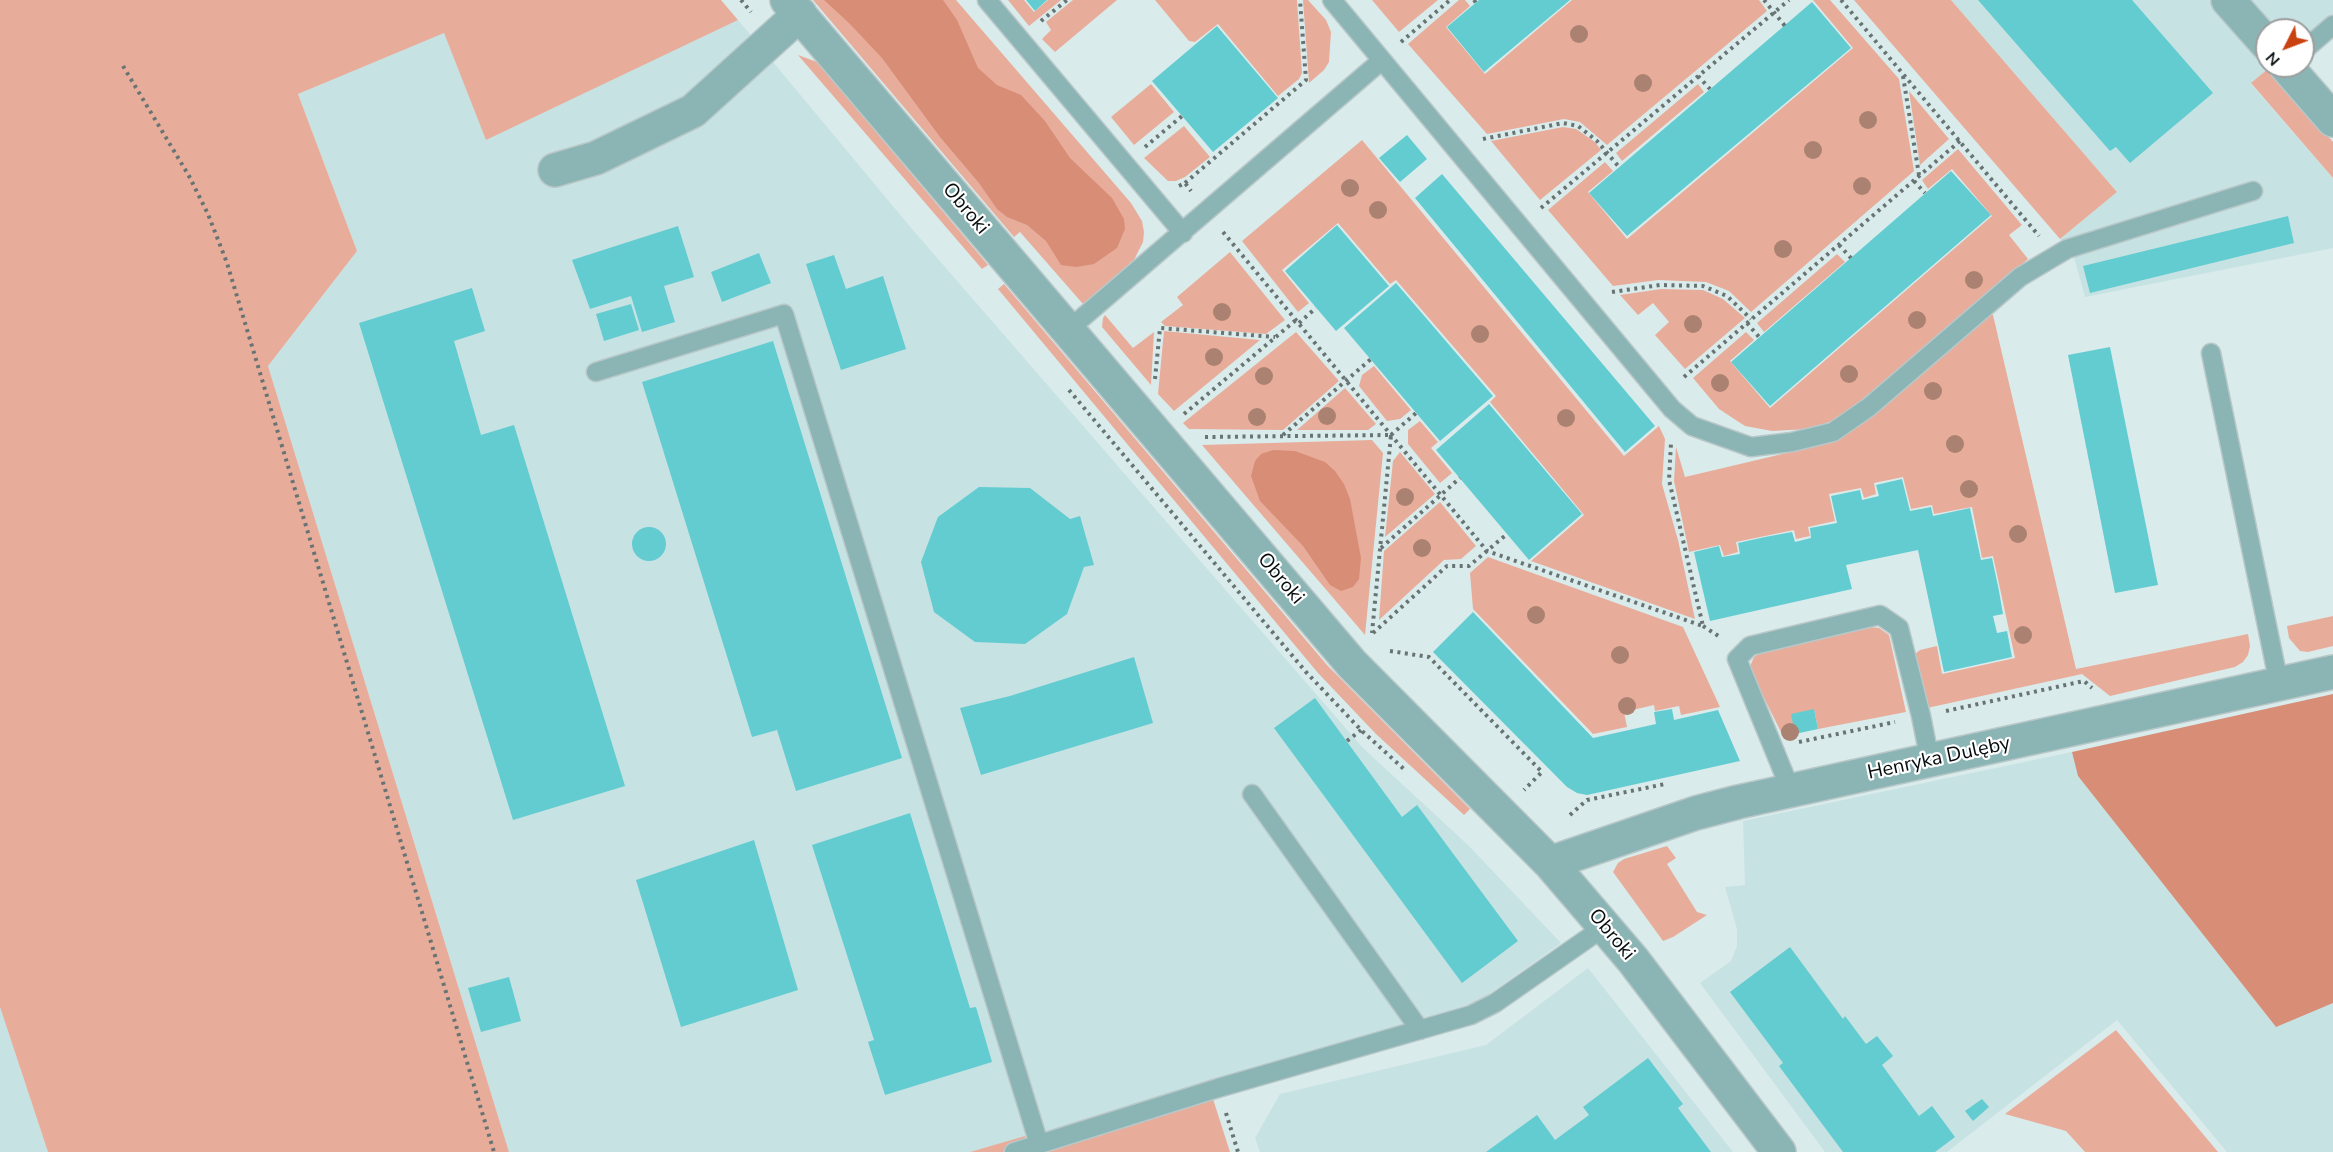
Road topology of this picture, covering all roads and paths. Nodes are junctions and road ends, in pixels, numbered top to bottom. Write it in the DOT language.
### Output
graph roads {
  1 [pos="987,0"];
  2 [pos="1067,0"];
  3 [pos="1300,0"];
  4 [pos="1332,0"];
  5 [pos="1450,0"];
  6 [pos="1764,0"];
  7 [pos="1789,0"];
  8 [pos="1841,0"];
  9 [pos="2228,0"];
  10 [pos="793,7"];
  11 [pos="1774,13"];
  12 [pos="1036,25"];
  13 [pos="2333,25"];
  14 [pos="1785,26"];
  15 [pos="2255,30"];
  16 [pos="1393,34"];
  17 [pos="2315,41"];
  18 [pos="1400,43"];
  19 [pos="1407,51"];
  20 [pos="1381,61"];
  21 [pos="123,66"];
  22 [pos="1903,74"];
  23 [pos="1698,76"];
  24 [pos="2296,78"];
  25 [pos="1710,89"];
  26 [pos="1182,116"];
  27 [pos="2333,120"];
  28 [pos="1475,130"];
  29 [pos="1482,139"];
  30 [pos="1960,141"];
  31 [pos="1490,148"];
  32 [pos="1143,149"];
  33 [pos="1607,153"];
  34 [pos="1619,167"];
  35 [pos="555,170"];
  36 [pos="1919,176"];
  37 [pos="1914,181"];
  38 [pos="1185,183"];
  39 [pos="2253,191"];
  40 [pos="1925,193"];
  41 [pos="1534,200"];
  42 [pos="1541,208"];
  43 [pos="1548,217"];
  44 [pos="1183,233"];
  45 [pos="2043,240"];
  46 [pos="1839,245"];
  47 [pos="1236,247"];
  48 [pos="1851,258"];
  49 [pos="1605,284"];
  50 [pos="1612,292"];
  51 [pos="1619,300"];
  52 [pos="1317,308"];
  53 [pos="1749,321"];
  54 [pos="1297,322"];
  55 [pos="1068,330"];
  56 [pos="1275,337"];
  57 [pos="1760,337"];
  58 [pos="2211,353"];
  59 [pos="1371,359"];
  60 [pos="1677,368"];
  61 [pos="596,372"];
  62 [pos="1684,377"];
  63 [pos="1347,381"];
  64 [pos="1155,386"];
  65 [pos="1672,409"];
  66 [pos="1416,413"];
  67 [pos="1182,415"];
  68 [pos="1391,435"];
  69 [pos="1282,436"];
  70 [pos="1197,437"];
  71 [pos="1460,478"];
  72 [pos="1441,495"];
  73 [pos="1507,534"];
  74 [pos="1380,549"];
  75 [pos="1487,551"];
  76 [pos="1372,634"];
  77 [pos="1371,641"];
  78 [pos="2333,672"];
  79 [pos="2279,684"];
  80 [pos="1361,730"];
  81 [pos="1347,741"];
  82 [pos="1930,761"];
  83 [pos="1791,791"];
  84 [pos="1252,794"];
  85 [pos="1550,863"];
  86 [pos="1604,927"];
  87 [pos="1420,1030"];
  88 [pos="1218,1088"];
  89 [pos="1039,1144"];
  90 [pos="495,1152"];
  91 [pos="1014,1152"];
  92 [pos="1238,1152"];
  93 [pos="1779,1152"];
  1 -- 44 [label="lane"];
  2 -- 12 [label="path"];
  3 -- 38 [label="path"];
  4 -- 20 [label="lane"];
  5 -- 18 [label="path"];
  6 -- 11 [label="path"];
  7 -- 11 [label="path"];
  8 -- 22 [label="path"];
  9 -- 15 [label="street"];
  10 -- 35 [label="street"];
  10 -- 55 [label="street, Obroki"];
  11 -- 14 [label="path"];
  11 -- 23 [label="path"];
  13 -- 17 [label="lane"];
  16 -- 18 [label="path"];
  18 -- 19 [label="path"];
  20 -- 44 [label="lane"];
  20 -- 65 [label="lane"];
  21 -- 90 [label="path"];
  22 -- 30 [label="path"];
  22 -- 36 [label="path"];
  23 -- 25 [label="path"];
  23 -- 33 [label="path"];
  24 -- 27 [label="street"];
  26 -- 32 [label="path"];
  28 -- 29 [label="path"];
  29 -- 31 [label="path"];
  29 -- 33 [label="path"];
  30 -- 36 [label="path"];
  30 -- 45 [label="path"];
  33 -- 34 [label="path"];
  33 -- 42 [label="path"];
  36 -- 37 [label="path"];
  37 -- 40 [label="path"];
  37 -- 46 [label="path"];
  39 -- 65 [label="lane"];
  41 -- 42 [label="path"];
  42 -- 43 [label="path"];
  44 -- 55 [label="lane"];
  46 -- 48 [label="path"];
  46 -- 53 [label="path"];
  47 -- 54 [label="path"];
  49 -- 50 [label="path"];
  50 -- 51 [label="path"];
  50 -- 53 [label="path"];
  52 -- 54 [label="path"];
  53 -- 57 [label="path"];
  53 -- 62 [label="path"];
  54 -- 56 [label="path"];
  54 -- 63 [label="path"];
  55 -- 85 [label="street, Obroki"];
  56 -- 64 [label="path"];
  56 -- 67 [label="path"];
  58 -- 79 [label="lane"];
  59 -- 63 [label="path"];
  60 -- 62 [label="path"];
  61 -- 89 [label="lane"];
  62 -- 65 [label="path"];
  63 -- 68 [label="path"];
  63 -- 69 [label="path"];
  65 -- 75 [label="path"];
  66 -- 68 [label="path"];
  68 -- 69 [label="path"];
  68 -- 72 [label="path"];
  68 -- 74 [label="path"];
  69 -- 70 [label="path"];
  71 -- 72 [label="path"];
  72 -- 74 [label="path"];
  72 -- 75 [label="path"];
  73 -- 75 [label="path"];
  74 -- 76 [label="path"];
  75 -- 76 [label="path"];
  76 -- 77 [label="path"];
  78 -- 79 [label="street, Henryka Dulęby"];
  79 -- 82 [label="street, Henryka Dulęby"];
  80 -- 81 [label="path"];
  82 -- 83 [label="street, Henryka Dulęby"];
  82 -- 83 [label="lane"];
  83 -- 85 [label="street, Henryka Dulęby"];
  84 -- 87 [label="lane"];
  85 -- 86 [label="street, Obroki"];
  86 -- 87 [label="lane"];
  86 -- 93 [label="street, Obroki"];
  87 -- 88 [label="lane"];
  88 -- 89 [label="lane"];
  88 -- 92 [label="path"];
  89 -- 91 [label="lane"];
}
